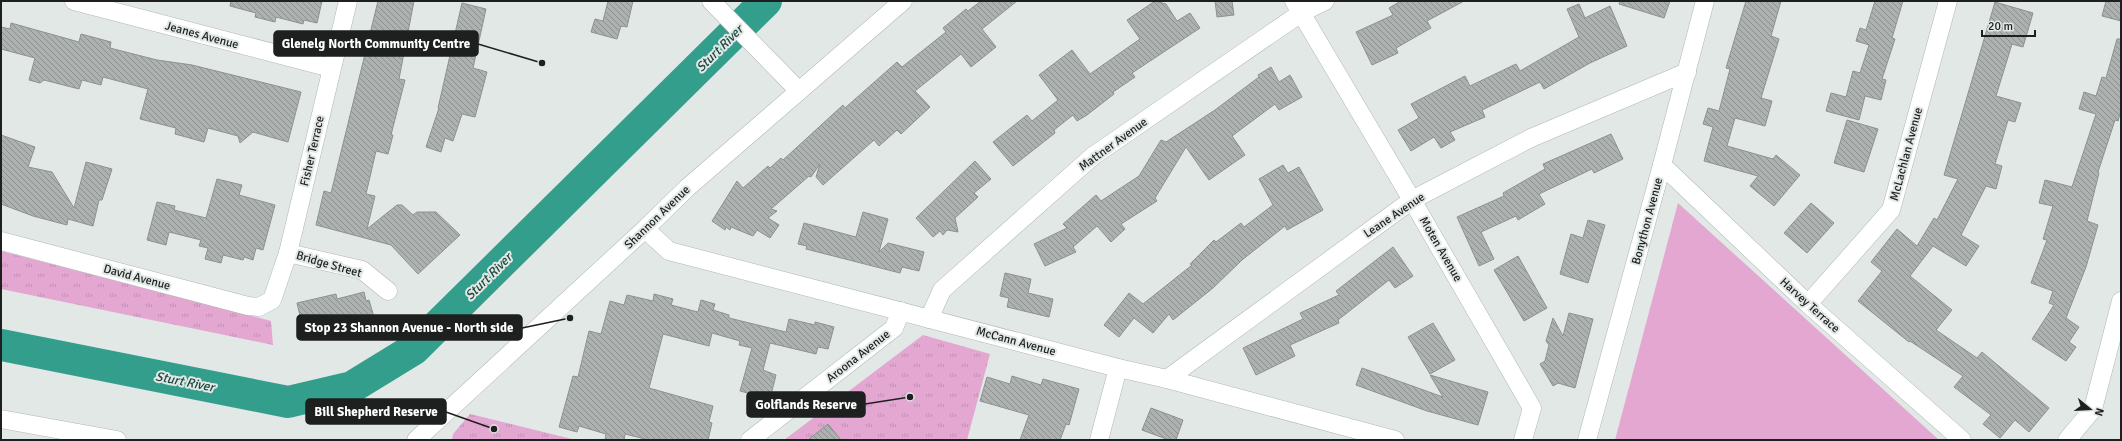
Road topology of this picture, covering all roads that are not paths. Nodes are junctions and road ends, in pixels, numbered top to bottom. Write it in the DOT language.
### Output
graph roads {
  1 [pos="74,1"];
  2 [pos="348,1"];
  3 [pos="902,1"];
  4 [pos="1325,1"];
  5 [pos="1705,1"];
  6 [pos="1948,1"];
  7 [pos="714,4"];
  8 [pos="1297,7"];
  9 [pos="331,68"];
  10 [pos="1687,72"];
  11 [pos="799,91"];
  12 [pos="1662,165"];
  13 [pos="1412,200"];
  14 [pos="645,229"];
  15 [pos="1,241"];
  16 [pos="288,253"];
  17 [pos="388,291"];
  18 [pos="272,300"];
  19 [pos="2121,301"];
  20 [pos="1808,304"];
  21 [pos="901,311"];
  22 [pos="929,319"];
  23 [pos="1118,368"];
  24 [pos="1167,379"];
  25 [pos="1,419"];
  26 [pos="1347,434"];
  27 [pos="95,438"];
  28 [pos="117,440"];
  29 [pos="416,440"];
  30 [pos="750,440"];
  31 [pos="1099,440"];
  32 [pos="1395,440"];
  33 [pos="1523,440"];
  34 [pos="1587,440"];
  35 [pos="1962,440"];
  36 [pos="2067,440"];
  1 -- 9 [label="street, Jeanes Avenue"];
  2 -- 9 [label="street, Fisher Terrace"];
  3 -- 11 [label="street, Shannon Avenue"];
  4 -- 8 [label="street, Mattner Avenue"];
  5 -- 10 [label="street, Bonython Avenue"];
  6 -- 20 [label="street, McLachlan Avenue"];
  7 -- 11 [label="street"];
  8 -- 13 [label="street, Moten Avenue"];
  8 -- 22 [label="street, Mattner Avenue"];
  9 -- 16 [label="street, Fisher Terrace"];
  10 -- 12 [label="street, Bonython Avenue"];
  10 -- 13 [label="street, Leane Avenue"];
  11 -- 14 [label="street, Shannon Avenue"];
  12 -- 20 [label="street, Harvey Terrace"];
  12 -- 34 [label="street, Bonython Avenue"];
  13 -- 24 [label="street, Leane Avenue"];
  13 -- 33 [label="street, Moten Avenue"];
  14 -- 21 [label="street, McCann Avenue"];
  14 -- 29 [label="street, Shannon Avenue"];
  15 -- 18 [label="street, David Avenue"];
  16 -- 17 [label="street, Bridge Street"];
  16 -- 18 [label="street, Fisher Terrace"];
  19 -- 36 [label="street"];
  20 -- 35 [label="street, Harvey Terrace"];
  21 -- 22 [label="street, McCann Avenue"];
  21 -- 30 [label="street, Aroona Avenue"];
  22 -- 23 [label="street, McCann Avenue"];
  23 -- 24 [label="street, McCann Avenue"];
  23 -- 31 [label="street"];
  24 -- 26 [label="street, McCann Avenue"];
  25 -- 27 [label="street"];
  26 -- 32 [label="street, McCann Avenue"];
  27 -- 28 [label="street"];
}
